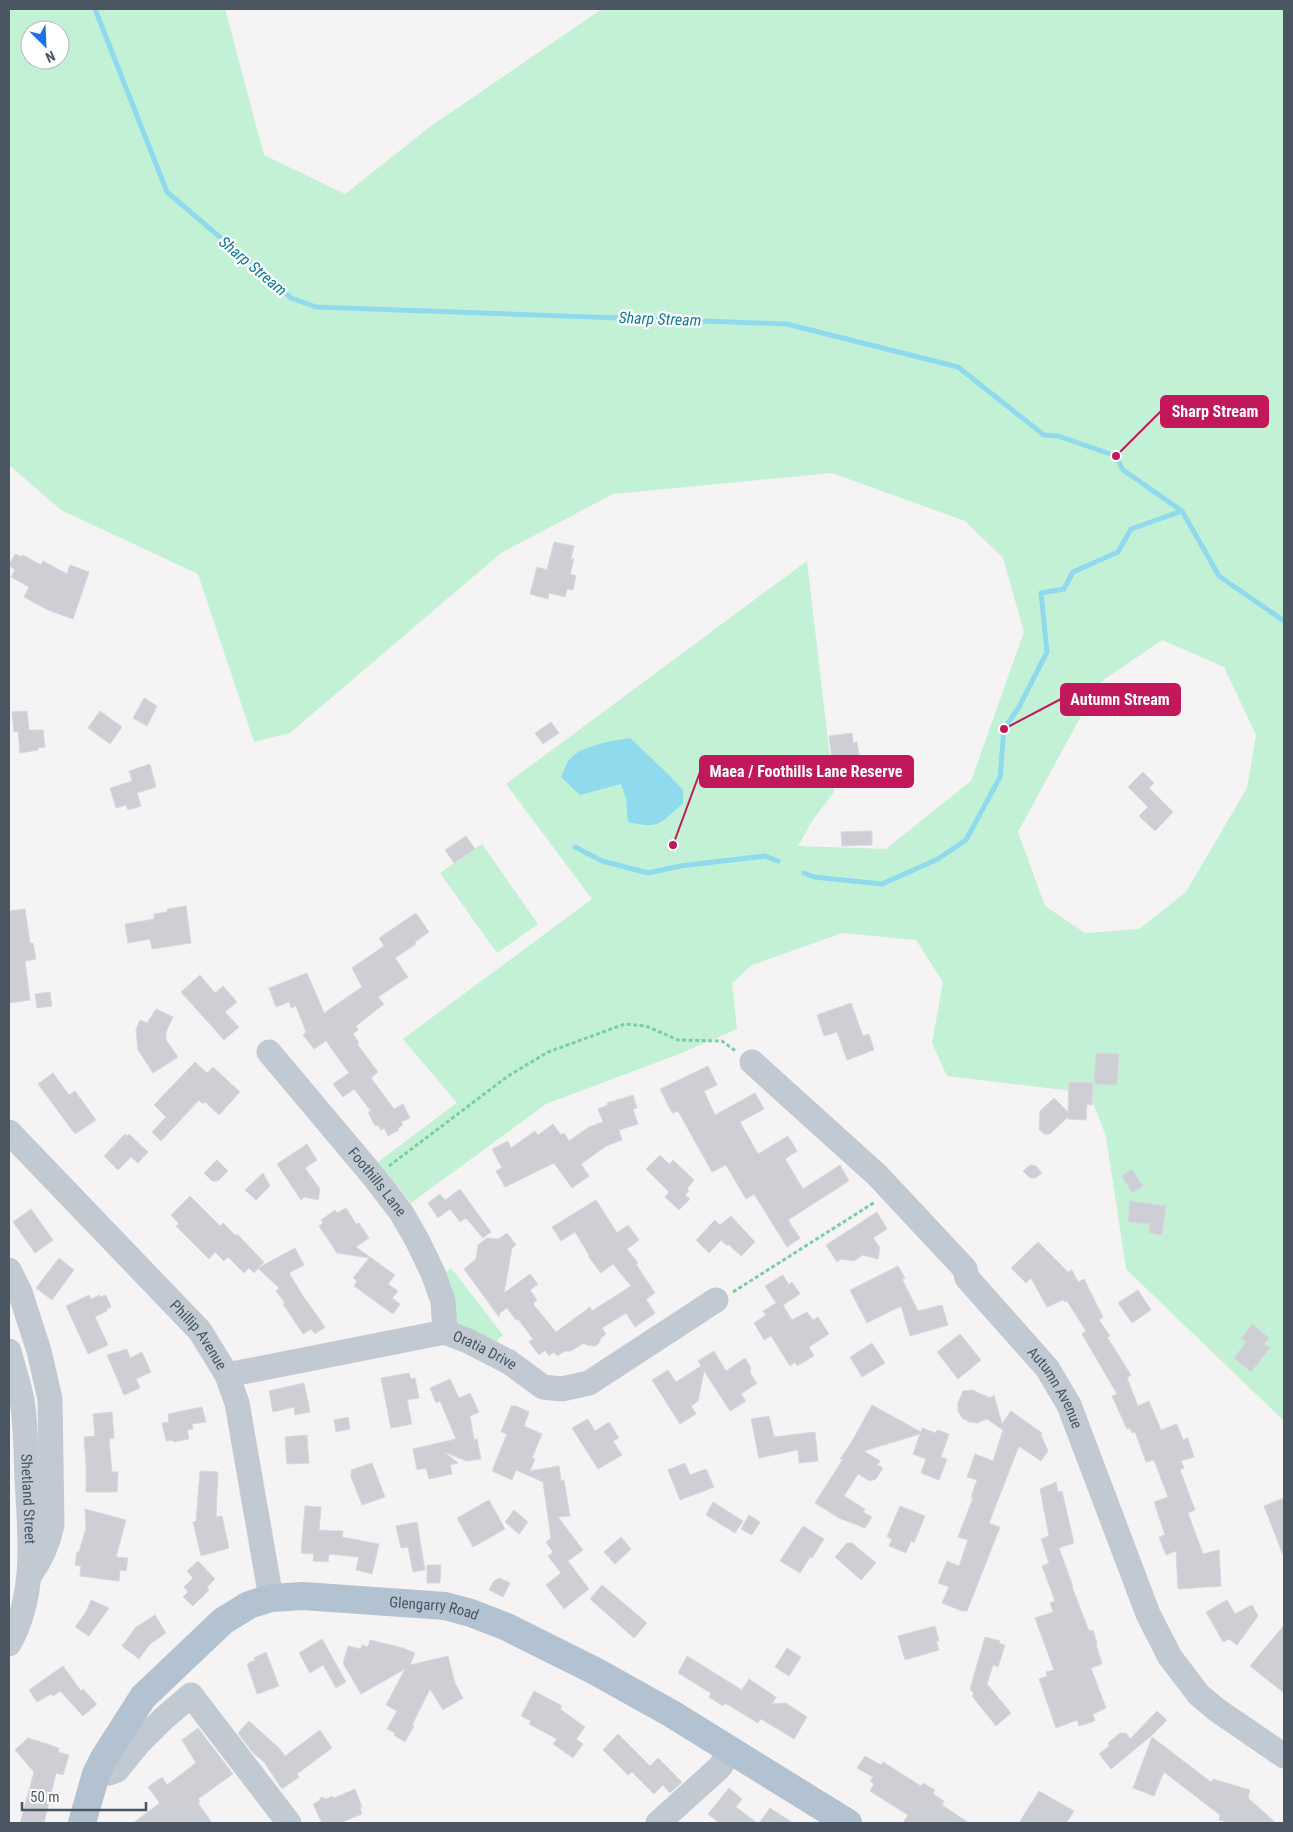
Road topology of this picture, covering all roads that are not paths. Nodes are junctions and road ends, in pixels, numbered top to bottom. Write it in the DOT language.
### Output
graph roads {
  1 [pos="269,1052"];
  2 [pos="752,1062"];
  3 [pos="9,1132"];
  4 [pos="9,1270"];
  5 [pos="724,1296"];
  6 [pos="445,1332"];
  7 [pos="9,1351"];
  8 [pos="228,1375"];
  9 [pos="29,1576"];
  10 [pos="272,1598"];
  11 [pos="9,1644"];
  12 [pos="730,1750"];
  13 [pos="1284,1756"];
  14 [pos="96,1774"];
  15 [pos="88,1821"];
  16 [pos="289,1823"];
  17 [pos="658,1823"];
  18 [pos="848,1823"];
  1 -- 6 [label="street, Foothills Lane"];
  2 -- 13 [label="street, Autumn Avenue"];
  3 -- 8 [label="street, Phillip Avenue"];
  4 -- 9 [label="street"];
  5 -- 6 [label="street, Oratia Drive"];
  6 -- 8 [label="street, Oratia Drive"];
  7 -- 9 [label="street, Shetland Street"];
  8 -- 10 [label="street, Phillip Avenue"];
  9 -- 11 [label="street, Shetland Street"];
  10 -- 12 [label="main road, Glengarry Road"];
  10 -- 14 [label="main road, Glengarry Road"];
  12 -- 17 [label="street"];
  12 -- 18 [label="main road, Glengarry Road"];
  14 -- 15 [label="main road, Glengarry Road"];
  14 -- 16 [label="street"];
}
